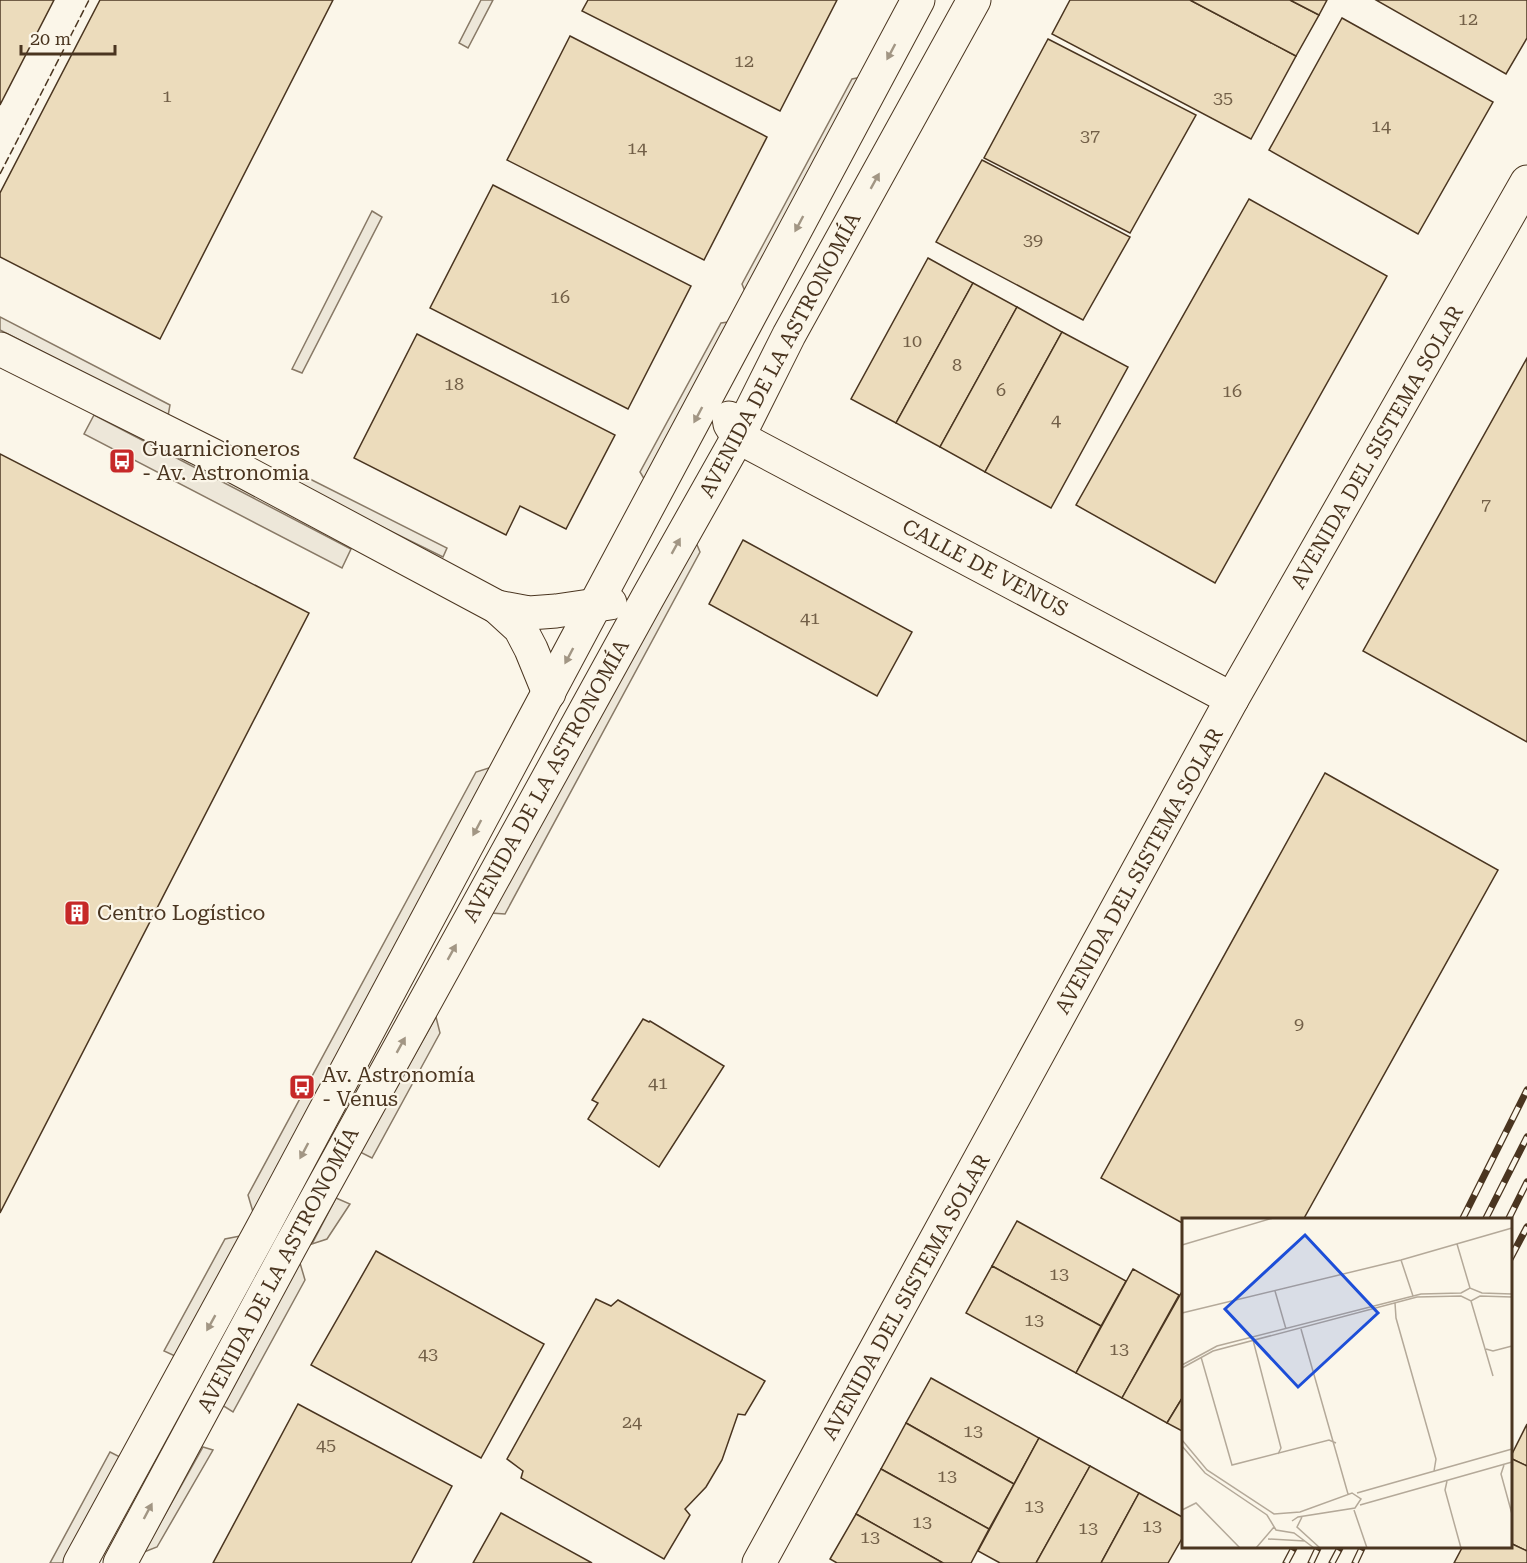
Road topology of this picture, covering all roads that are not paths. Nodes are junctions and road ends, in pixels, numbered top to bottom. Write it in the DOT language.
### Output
graph roads {
  1 [pos="918,0"];
  2 [pos="935,0"];
  3 [pos="974,0"];
  4 [pos="920,100"];
  5 [pos="1527,182"];
  6 [pos="0,349"];
  7 [pos="729,357"];
  8 [pos="738,437"];
  9 [pos="676,456"];
  10 [pos="648,597"];
  11 [pos="596,605"];
  12 [pos="497,607"];
  13 [pos="549,693"];
  14 [pos="1232,699"];
  15 [pos="80,1563"];
  16 [pos="120,1563"];
  17 [pos="759,1563"];
  1 -- 7 [label="street, AVENIDA DE LA ASTRONOMÍA, one-way"];
  2 -- 4 [label="street"];
  3 -- 4 [label="street, AVENIDA DE LA ASTRONOMÍA"];
  8 -- 4 [label="street, AVENIDA DE LA ASTRONOMÍA, one-way"];
  5 -- 14 [label="street, AVENIDA DEL SISTEMA SOLAR"];
  6 -- 12 [label="street"];
  7 -- 8 [label="street"];
  7 -- 9 [label="street, AVENIDA DE LA ASTRONOMÍA, one-way"];
  8 -- 9 [label="street"];
  10 -- 8 [label="street, AVENIDA DE LA ASTRONOMÍA, one-way"];
  8 -- 14 [label="street, CALLE DE VENUS"];
  9 -- 11 [label="street, AVENIDA DE LA ASTRONOMÍA"];
  10 -- 11 [label="street"];
  16 -- 10 [label="street, AVENIDA DE LA ASTRONOMÍA, one-way"];
  11 -- 12 [label="street"];
  11 -- 13 [label="street, AVENIDA DE LA ASTRONOMÍA, one-way"];
  12 -- 13 [label="street"];
  13 -- 15 [label="street, AVENIDA DE LA ASTRONOMÍA, one-way"];
  14 -- 17 [label="street, AVENIDA DEL SISTEMA SOLAR"];
}
